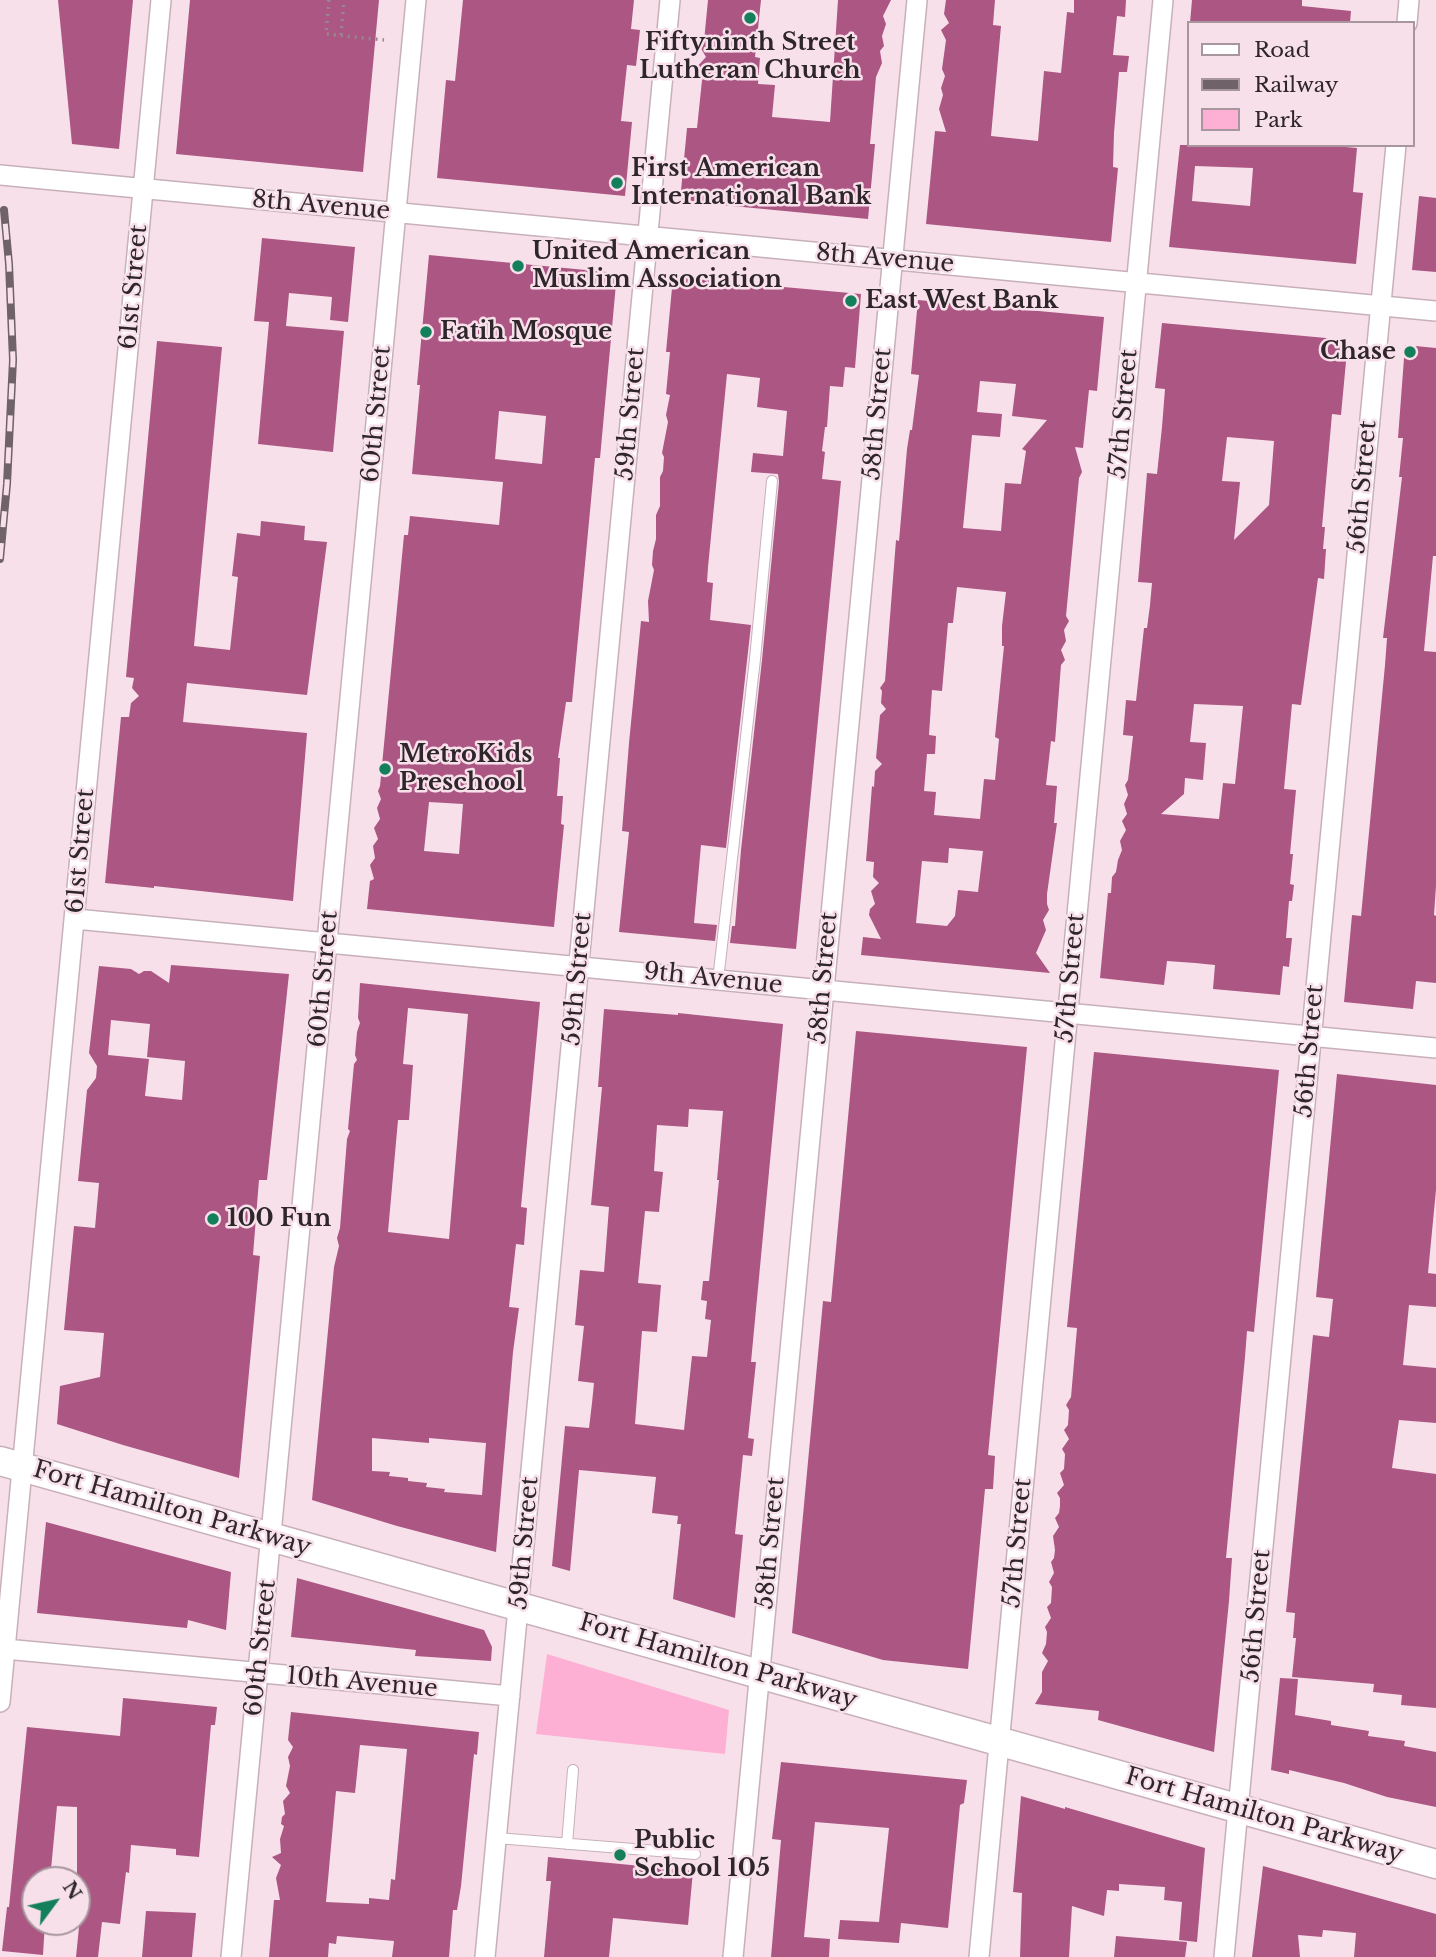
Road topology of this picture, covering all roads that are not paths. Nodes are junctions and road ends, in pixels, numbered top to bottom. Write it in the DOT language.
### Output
graph roads {
  1 [pos="161,0"];
  2 [pos="416,0"];
  3 [pos="670,0"];
  4 [pos="918,0"];
  5 [pos="1163,0"];
  6 [pos="1409,0"];
  7 [pos="1407,21"];
  8 [pos="1395,147"];
  9 [pos="0,176"];
  10 [pos="143,189"];
  11 [pos="396,213"];
  12 [pos="648,236"];
  13 [pos="893,259"];
  14 [pos="1137,282"];
  15 [pos="1380,305"];
  16 [pos="1436,311"];
  17 [pos="772,481"];
  18 [pos="75,919"];
  19 [pos="327,943"];
  20 [pos="579,966"];
  21 [pos="719,980"];
  22 [pos="823,990"];
  23 [pos="1068,1013"];
  24 [pos="1311,1036"];
  25 [pos="1436,1048"];
  26 [pos="11,1464"];
  27 [pos="271,1536"];
  28 [pos="519,1606"];
  29 [pos="5,1649"];
  30 [pos="258,1673"];
  31 [pos="759,1673"];
  32 [pos="510,1696"];
  33 [pos="0,1702"];
  34 [pos="999,1741"];
  35 [pos="573,1770"];
  36 [pos="1238,1808"];
  37 [pos="497,1839"];
  38 [pos="567,1844"];
  39 [pos="695,1854"];
  40 [pos="1436,1864"];
  41 [pos="231,1957"];
  42 [pos="485,1957"];
  43 [pos="733,1957"];
  44 [pos="979,1957"];
  45 [pos="1224,1957"];
  1 -- 10 [label="street, 61st Street"];
  2 -- 11 [label="street, 60th Street"];
  3 -- 12 [label="street, 59th Street"];
  4 -- 13 [label="street, 58th Street"];
  5 -- 14 [label="street, 57th Street"];
  6 -- 7 [label="street"];
  8 -- 15 [label="street, 56th Street"];
  9 -- 10 [label="street, 8th Avenue"];
  10 -- 11 [label="street, 8th Avenue"];
  10 -- 18 [label="street, 61st Street"];
  11 -- 12 [label="street, 8th Avenue"];
  11 -- 19 [label="street, 60th Street"];
  12 -- 13 [label="street, 8th Avenue"];
  12 -- 20 [label="street, 59th Street"];
  13 -- 14 [label="street, 8th Avenue"];
  13 -- 22 [label="street, 58th Street"];
  14 -- 15 [label="street, 8th Avenue"];
  14 -- 23 [label="street, 57th Street"];
  15 -- 16 [label="street, 8th Avenue"];
  15 -- 24 [label="street, 56th Street"];
  17 -- 21 [label="lane"];
  18 -- 19 [label="street, 9th Avenue"];
  18 -- 26 [label="street, 61st Street"];
  19 -- 20 [label="street, 9th Avenue"];
  19 -- 27 [label="street, 60th Street"];
  20 -- 21 [label="street, 9th Avenue"];
  20 -- 28 [label="street, 59th Street"];
  21 -- 22 [label="street, 9th Avenue"];
  22 -- 23 [label="street, 9th Avenue"];
  22 -- 31 [label="street, 58th Street"];
  23 -- 24 [label="street, 9th Avenue"];
  23 -- 34 [label="street, 57th Street"];
  24 -- 25 [label="street, 9th Avenue"];
  24 -- 36 [label="street, 56th Street"];
  26 -- 27 [label="main road, Fort Hamilton Parkway"];
  26 -- 29 [label="street, 61st Street"];
  27 -- 28 [label="main road, Fort Hamilton Parkway"];
  27 -- 30 [label="street, 60th Street"];
  28 -- 31 [label="main road, Fort Hamilton Parkway"];
  28 -- 32 [label="street, 59th Street"];
  29 -- 30 [label="street, 10th Avenue"];
  29 -- 33 [label="street, 61st Street"];
  30 -- 32 [label="street, 10th Avenue"];
  30 -- 41 [label="street, 60th Street"];
  31 -- 34 [label="main road, Fort Hamilton Parkway"];
  31 -- 43 [label="street, 58th Street"];
  32 -- 37 [label="street, 59th Street"];
  34 -- 36 [label="main road, Fort Hamilton Parkway"];
  34 -- 44 [label="street, 57th Street"];
  35 -- 38 [label="lane"];
  36 -- 40 [label="main road, Fort Hamilton Parkway"];
  36 -- 45 [label="street, 56th Street"];
  37 -- 38 [label="lane"];
  37 -- 42 [label="street, 59th Street"];
  38 -- 39 [label="lane"];
}
